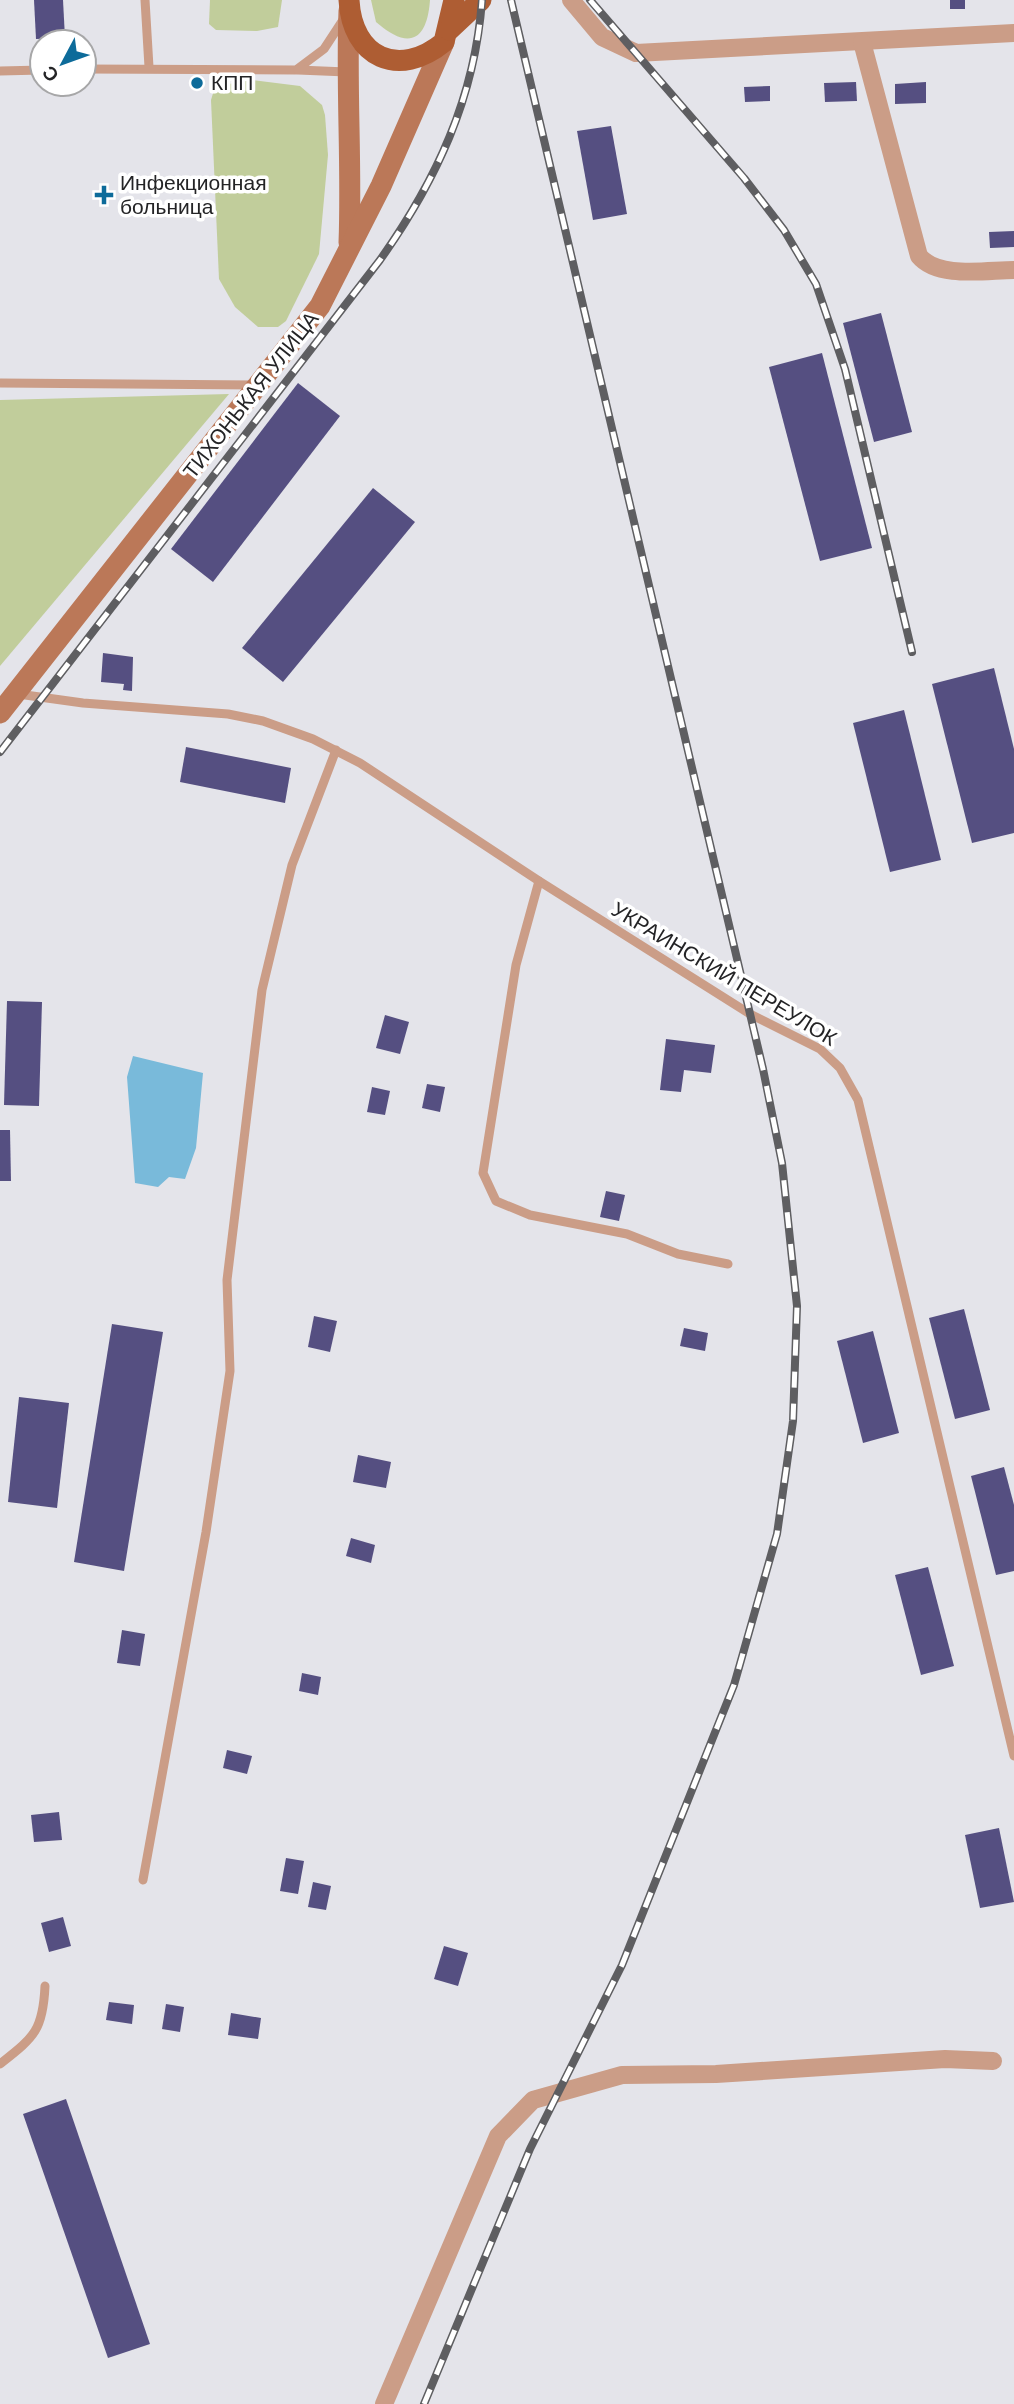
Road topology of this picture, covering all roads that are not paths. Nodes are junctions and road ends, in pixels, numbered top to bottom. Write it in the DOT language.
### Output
graph roads {
  1 [pos="145,0"];
  2 [pos="454,0"];
  3 [pos="481,0"];
  4 [pos="571,0"];
  5 [pos="349,5"];
  6 [pos="1014,33"];
  7 [pos="447,36"];
  8 [pos="862,42"];
  9 [pos="149,67"];
  10 [pos="98,69"];
  11 [pos="296,69"];
  12 [pos="28,70"];
  13 [pos="0,71"];
  14 [pos="347,72"];
  15 [pos="349,253"];
  16 [pos="1014,270"];
  17 [pos="0,383"];
  18 [pos="260,385"];
  19 [pos="17,693"];
  20 [pos="0,713"];
  21 [pos="336,750"];
  22 [pos="538,881"];
  23 [pos="728,1265"];
  24 [pos="1014,1756"];
  25 [pos="143,1880"];
  26 [pos="45,1986"];
  27 [pos="993,2061"];
  28 [pos="0,2064"];
  29 [pos="384,2404"];
  1 -- 9 [label="lane"];
  2 -- 7 [label="main road"];
  3 -- 7 [label="main road"];
  4 -- 8 [label="street"];
  5 -- 7 [label="main road"];
  5 -- 11 [label="lane"];
  5 -- 14 [label="street"];
  6 -- 8 [label="street"];
  7 -- 15 [label="street, ТИХОНЬКАЯ УЛИЦА"];
  8 -- 16 [label="street"];
  9 -- 10 [label="lane"];
  9 -- 11 [label="lane"];
  11 -- 14 [label="lane"];
  12 -- 13 [label="lane"];
  14 -- 15 [label="street"];
  15 -- 18 [label="street, ТИХОНЬКАЯ УЛИЦА"];
  17 -- 18 [label="lane"];
  18 -- 19 [label="street, ТИХОНЬКАЯ УЛИЦА"];
  19 -- 20 [label="street, ТИХОНЬКАЯ УЛИЦА"];
  19 -- 21 [label="lane, УКРАИНСКИЙ ПЕРЕУЛОК"];
  21 -- 22 [label="lane, УКРАИНСКИЙ ПЕРЕУЛОК"];
  21 -- 25 [label="lane"];
  22 -- 23 [label="lane"];
  22 -- 24 [label="lane, УКРАИНСКИЙ ПЕРЕУЛОК"];
  26 -- 28 [label="lane"];
  27 -- 29 [label="street"];
}
